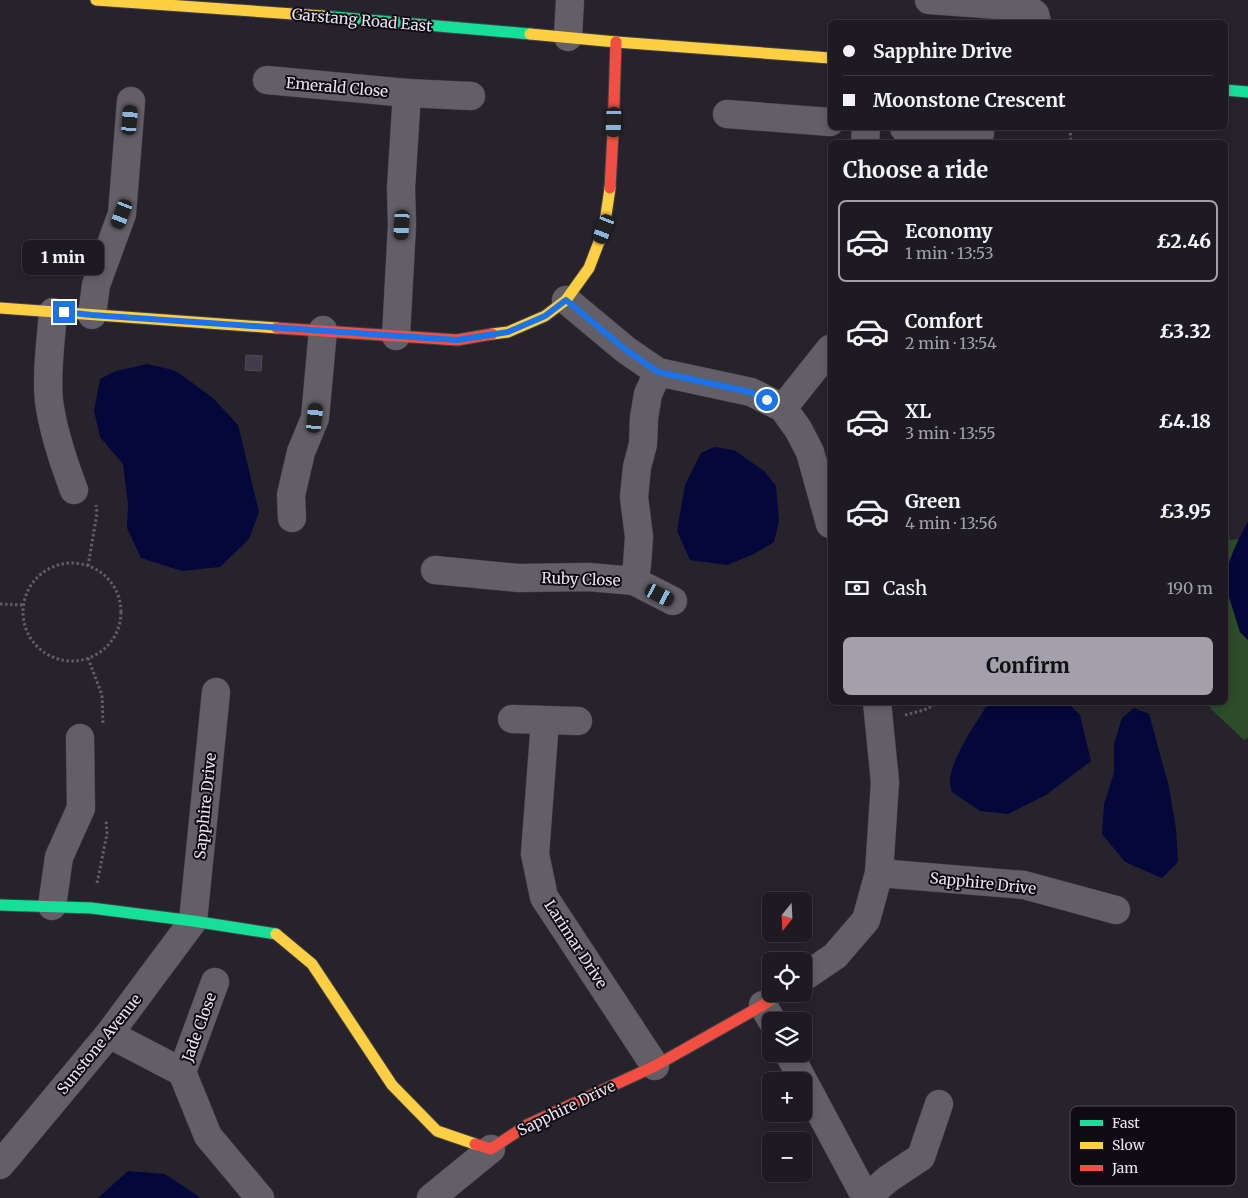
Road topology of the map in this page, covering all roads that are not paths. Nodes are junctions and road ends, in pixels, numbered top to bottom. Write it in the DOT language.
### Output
graph roads {
  1 [pos="96,0"];
  2 [pos="570,0"];
  3 [pos="930,0"];
  4 [pos="1037,20"];
  5 [pos="568,37"];
  6 [pos="616,42"];
  7 [pos="828,58"];
  8 [pos="267,80"];
  9 [pos="1228,90"];
  10 [pos="1248,92"];
  11 [pos="407,93"];
  12 [pos="471,96"];
  13 [pos="131,101"];
  14 [pos="727,114"];
  15 [pos="828,122"];
  16 [pos="942,130"];
  17 [pos="980,132"];
  18 [pos="566,300"];
  19 [pos="0,308"];
  20 [pos="53,312"];
  21 [pos="92,315"];
  22 [pos="323,330"];
  23 [pos="396,336"];
  24 [pos="828,352"];
  25 [pos="658,372"];
  26 [pos="783,408"];
  27 [pos="74,490"];
  28 [pos="828,517"];
  29 [pos="292,518"];
  30 [pos="435,570"];
  31 [pos="634,581"];
  32 [pos="673,601"];
  33 [pos="216,692"];
  34 [pos="878,712"];
  35 [pos="512,719"];
  36 [pos="546,721"];
  37 [pos="578,721"];
  38 [pos="80,738"];
  39 [pos="879,873"];
  40 [pos="0,904"];
  41 [pos="52,906"];
  42 [pos="1116,910"];
  43 [pos="194,921"];
  44 [pos="812,972"];
  45 [pos="215,982"];
  46 [pos="772,1007"];
  47 [pos="109,1034"];
  48 [pos="793,1062"];
  49 [pos="655,1066"];
  50 [pos="182,1072"];
  51 [pos="939,1104"];
  52 [pos="491,1149"];
  53 [pos="0,1165"];
  54 [pos="260,1198"];
  55 [pos="431,1198"];
  56 [pos="866,1198"];
  1 -- 5 [label="street, Garstang Road East"];
  2 -- 5 [label="street"];
  3 -- 4 [label="street"];
  5 -- 6 [label="street, Garstang Road East"];
  6 -- 7 [label="street, Garstang Road East"];
  6 -- 18 [label="street"];
  8 -- 11 [label="street, Emerald Close"];
  9 -- 10 [label="street"];
  11 -- 12 [label="street, Emerald Close"];
  11 -- 23 [label="street, Emerald Close"];
  13 -- 21 [label="street"];
  14 -- 15 [label="street"];
  16 -- 17 [label="street"];
  18 -- 23 [label="street"];
  18 -- 25 [label="street"];
  19 -- 20 [label="street"];
  20 -- 21 [label="street"];
  20 -- 27 [label="street"];
  21 -- 22 [label="street"];
  22 -- 23 [label="street"];
  22 -- 29 [label="street"];
  24 -- 26 [label="street"];
  25 -- 26 [label="street"];
  25 -- 31 [label="street, Ruby Close"];
  26 -- 28 [label="street"];
  30 -- 31 [label="street, Ruby Close"];
  31 -- 32 [label="street"];
  33 -- 43 [label="street, Sapphire Drive"];
  34 -- 39 [label="street"];
  35 -- 36 [label="street"];
  36 -- 37 [label="street"];
  36 -- 49 [label="street, Larimar Drive"];
  38 -- 41 [label="street"];
  39 -- 42 [label="street, Sapphire Drive"];
  39 -- 44 [label="street"];
  40 -- 41 [label="street"];
  41 -- 43 [label="street"];
  43 -- 47 [label="street, Sunstone Avenue"];
  43 -- 52 [label="street"];
  45 -- 50 [label="street, Jade Close"];
  46 -- 49 [label="street, Sapphire Drive"];
  47 -- 50 [label="street, Jade Close"];
  47 -- 53 [label="street, Sunstone Avenue"];
  48 -- 56 [label="street"];
  49 -- 52 [label="street, Sapphire Drive"];
  50 -- 54 [label="street, Jade Close"];
  51 -- 56 [label="street"];
  52 -- 55 [label="street"];
}
